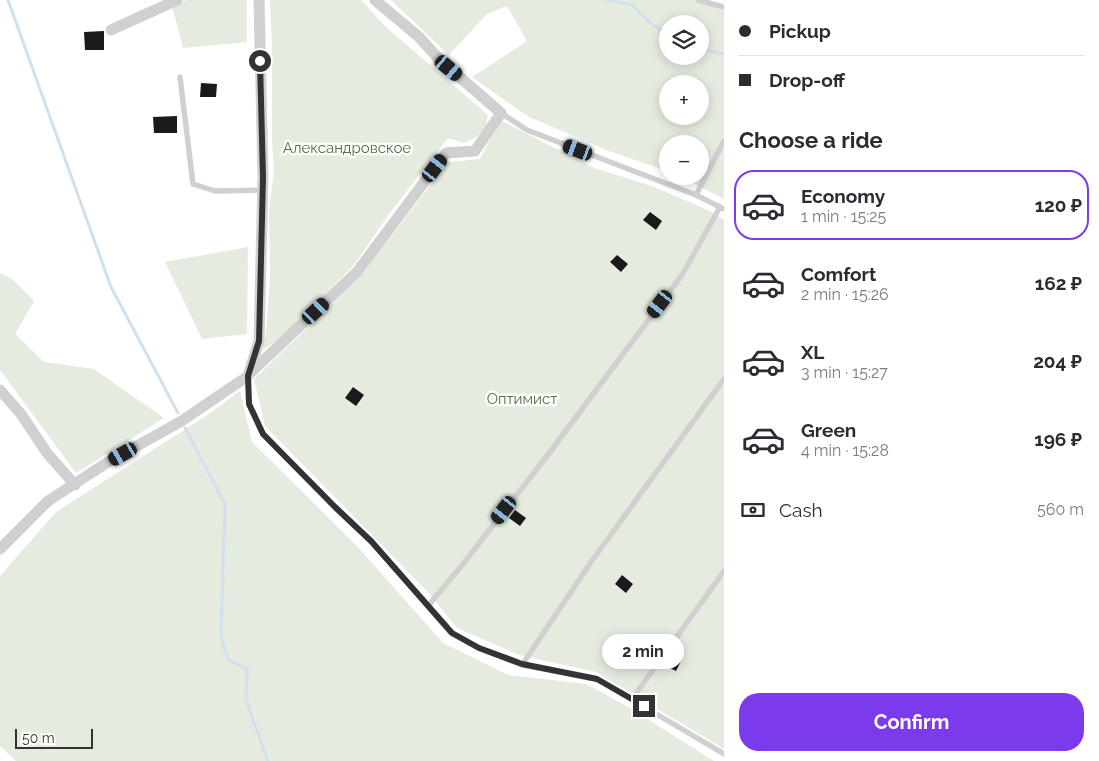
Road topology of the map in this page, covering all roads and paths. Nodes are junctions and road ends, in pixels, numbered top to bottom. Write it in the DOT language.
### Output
graph roads {
  1 [pos="177,0"];
  2 [pos="259,0"];
  3 [pos="375,0"];
  4 [pos="698,0"];
  5 [pos="724,8"];
  6 [pos="111,30"];
  7 [pos="180,77"];
  8 [pos="501,113"];
  9 [pos="724,141"];
  10 [pos="263,190"];
  11 [pos="696,196"];
  12 [pos="722,208"];
  13 [pos="248,376"];
  14 [pos="724,379"];
  15 [pos="0,390"];
  16 [pos="75,485"];
  17 [pos="0,549"];
  18 [pos="724,571"];
  19 [pos="428,606"];
  20 [pos="522,664"];
  21 [pos="632,699"];
  22 [pos="724,754"];
  1 -- 6 [label="street"];
  2 -- 10 [label="street"];
  3 -- 8 [label="street"];
  4 -- 5 [label="lane"];
  7 -- 10 [label="lane"];
  8 -- 11 [label="lane"];
  8 -- 13 [label="street"];
  9 -- 11 [label="lane"];
  10 -- 13 [label="street"];
  11 -- 12 [label="lane"];
  12 -- 19 [label="lane"];
  13 -- 16 [label="street"];
  13 -- 19 [label="lane"];
  14 -- 20 [label="lane"];
  15 -- 16 [label="street"];
  16 -- 17 [label="street"];
  18 -- 21 [label="lane"];
  19 -- 20 [label="lane"];
  20 -- 21 [label="lane"];
  21 -- 22 [label="lane"];
}
